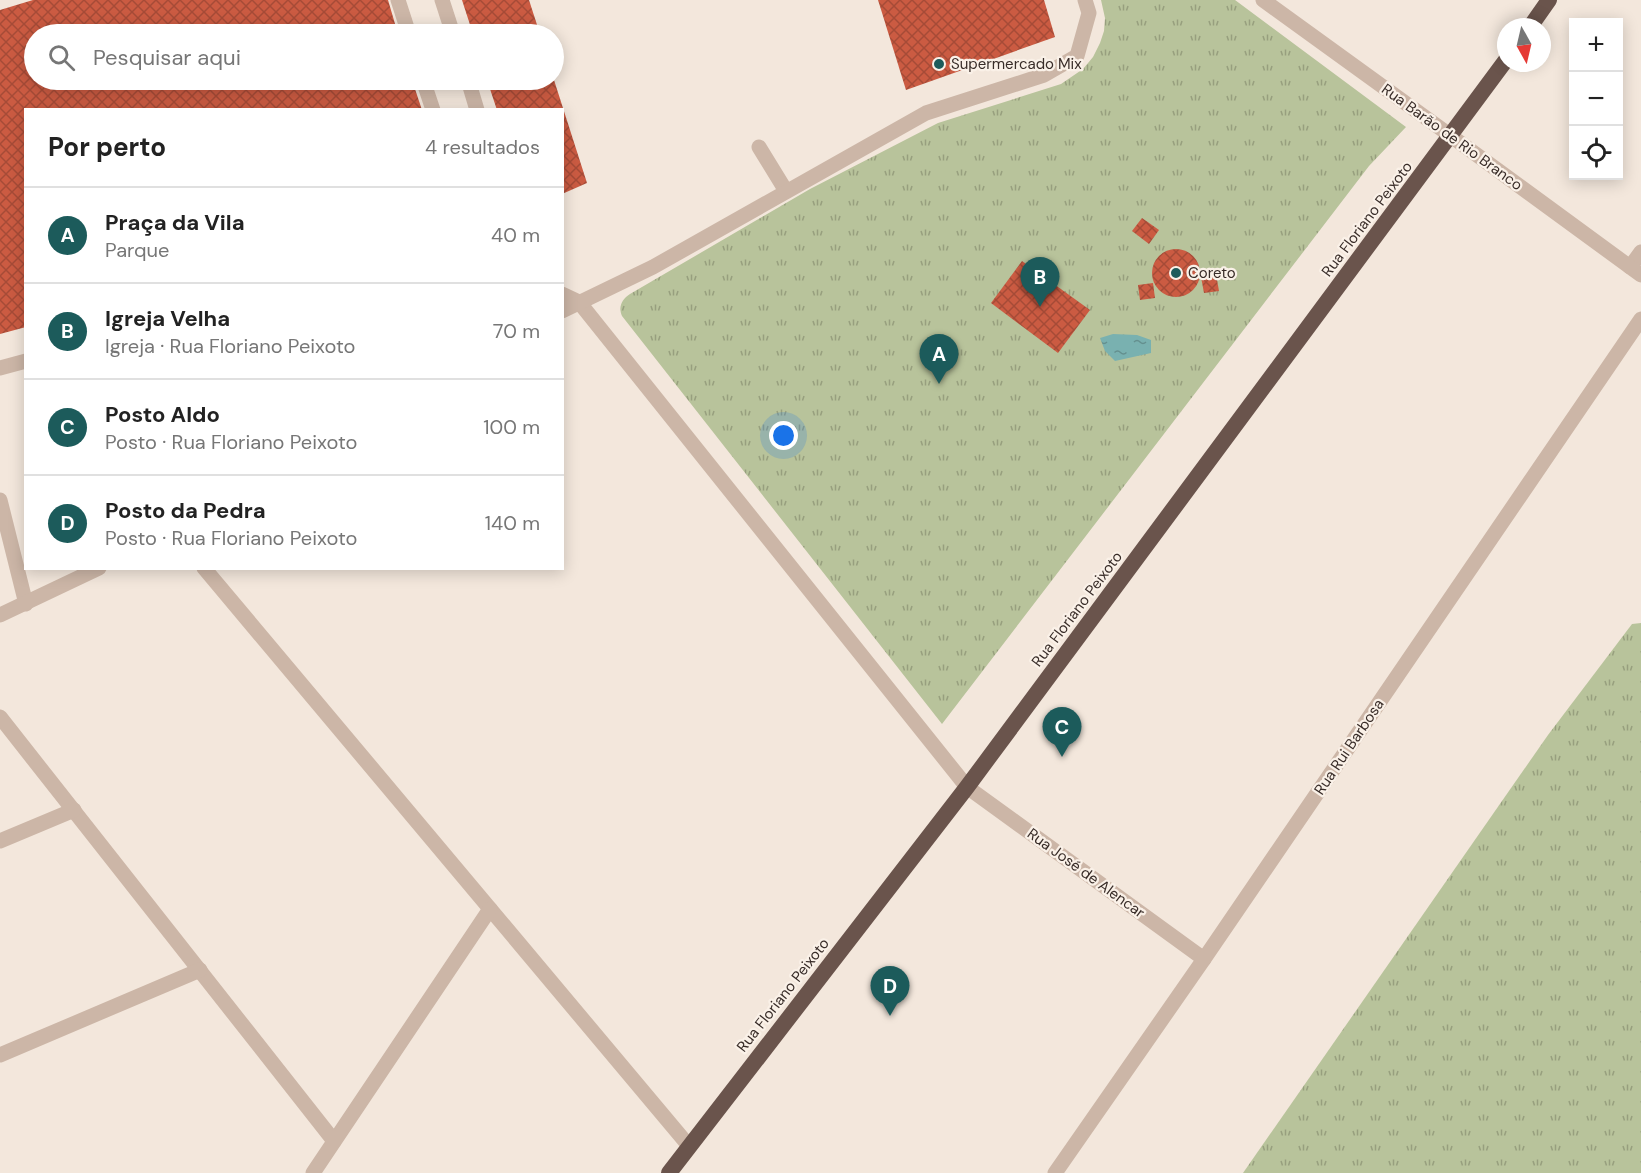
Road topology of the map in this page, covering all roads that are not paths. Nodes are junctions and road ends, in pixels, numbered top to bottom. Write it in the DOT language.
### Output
graph roads {
  1 [pos="398,0"];
  2 [pos="442,0"];
  3 [pos="1085,0"];
  4 [pos="1263,0"];
  5 [pos="1550,0"];
  6 [pos="1537,18"];
  7 [pos="406,24"];
  8 [pos="450,24"];
  9 [pos="1497,72"];
  10 [pos="426,90"];
  11 [pos="471,90"];
  12 [pos="432,108"];
  13 [pos="476,108"];
  14 [pos="1452,136"];
  15 [pos="759,147"];
  16 [pos="786,191"];
  17 [pos="1641,252"];
  18 [pos="1636,271"];
  19 [pos="564,295"];
  20 [pos="579,302"];
  21 [pos="564,310"];
  22 [pos="1641,319"];
  23 [pos="24,362"];
  24 [pos="0,368"];
  25 [pos="0,500"];
  26 [pos="95,570"];
  27 [pos="206,570"];
  28 [pos="26,604"];
  29 [pos="0,615"];
  30 [pos="0,717"];
  31 [pos="967,787"];
  32 [pos="74,810"];
  33 [pos="0,841"];
  34 [pos="490,909"];
  35 [pos="1204,959"];
  36 [pos="200,970"];
  37 [pos="0,1055"];
  38 [pos="334,1141"];
  39 [pos="689,1146"];
  40 [pos="311,1171"];
  41 [pos="669,1173"];
  42 [pos="1055,1173"];
  1 -- 7 [label="street"];
  2 -- 8 [label="street"];
  3 -- 16 [label="street"];
  4 -- 14 [label="street, Rua Barão de Rio Branco"];
  5 -- 6 [label="highway"];
  9 -- 14 [label="highway, Rua Floriano Peixoto"];
  10 -- 12 [label="street"];
  11 -- 13 [label="street"];
  14 -- 18 [label="street, Rua Barão de Rio Branco"];
  14 -- 31 [label="highway, Rua Floriano Peixoto"];
  15 -- 16 [label="street"];
  16 -- 20 [label="street"];
  17 -- 18 [label="street"];
  19 -- 20 [label="street"];
  20 -- 21 [label="street"];
  20 -- 31 [label="street, Rua José de Alencar"];
  22 -- 35 [label="street, Rua Rui Barbosa"];
  23 -- 24 [label="street"];
  25 -- 28 [label="street"];
  26 -- 28 [label="street"];
  27 -- 34 [label="street"];
  28 -- 29 [label="street"];
  30 -- 32 [label="street"];
  31 -- 35 [label="street, Rua José de Alencar"];
  31 -- 39 [label="highway, Rua Floriano Peixoto"];
  32 -- 33 [label="street"];
  32 -- 36 [label="street"];
  34 -- 38 [label="street"];
  34 -- 39 [label="street"];
  35 -- 42 [label="street, Rua Rui Barbosa"];
  36 -- 37 [label="street"];
  36 -- 38 [label="street"];
  38 -- 40 [label="street"];
  39 -- 41 [label="highway, Rua Floriano Peixoto"];
}
